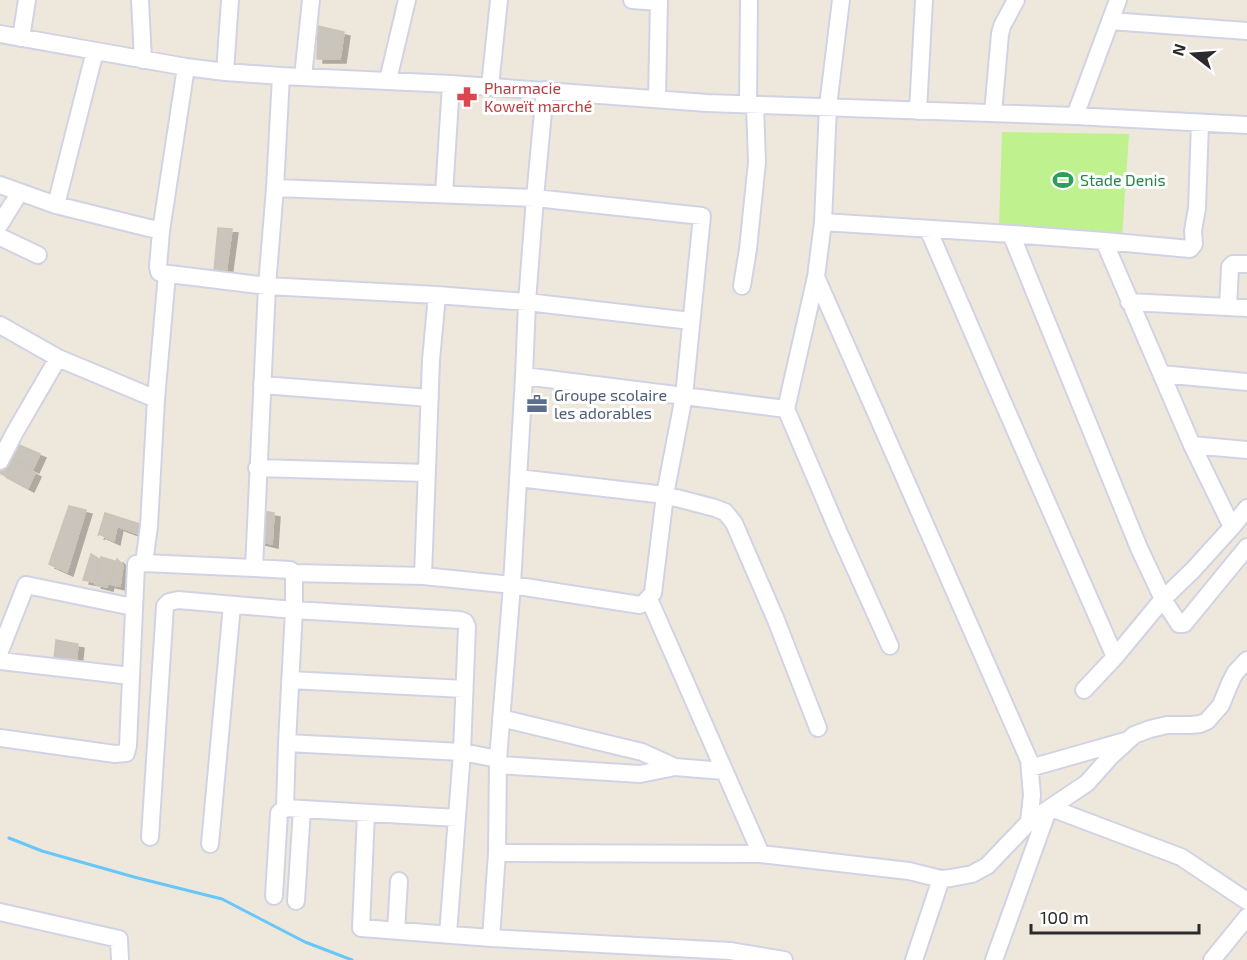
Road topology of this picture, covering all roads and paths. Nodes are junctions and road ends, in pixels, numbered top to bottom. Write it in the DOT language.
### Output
graph roads {
  1 [pos="27,0"];
  2 [pos="140,0"];
  3 [pos="230,0"];
  4 [pos="312,0"];
  5 [pos="407,0"];
  6 [pos="499,0"];
  7 [pos="632,0"];
  8 [pos="749,0"];
  9 [pos="841,0"];
  10 [pos="924,0"];
  11 [pos="1016,0"];
  12 [pos="1118,0"];
  13 [pos="659,1"];
  14 [pos="1110,21"];
  15 [pos="1247,31"];
  16 [pos="0,34"];
  17 [pos="21,38"];
  18 [pos="95,51"];
  19 [pos="143,60"];
  20 [pos="186,67"];
  21 [pos="225,72"];
  22 [pos="281,76"];
  23 [pos="303,77"];
  24 [pos="388,80"];
  25 [pos="451,84"];
  26 [pos="490,86"];
  27 [pos="545,90"];
  28 [pos="657,98"];
  29 [pos="752,105"];
  30 [pos="828,106"];
  31 [pos="918,111"];
  32 [pos="993,113"];
  33 [pos="1076,116"];
  34 [pos="1200,123"];
  35 [pos="1247,125"];
  36 [pos="0,185"];
  37 [pos="275,188"];
  38 [pos="20,192"];
  39 [pos="444,194"];
  40 [pos="535,198"];
  41 [pos="56,205"];
  42 [pos="823,222"];
  43 [pos="0,224"];
  44 [pos="928,229"];
  45 [pos="161,231"];
  46 [pos="1011,234"];
  47 [pos="0,237"];
  48 [pos="1104,241"];
  49 [pos="38,255"];
  50 [pos="1247,264"];
  51 [pos="167,274"];
  52 [pos="816,277"];
  53 [pos="267,286"];
  54 [pos="741,286"];
  55 [pos="437,295"];
  56 [pos="527,302"];
  57 [pos="1129,302"];
  58 [pos="1228,307"];
  59 [pos="1247,308"];
  60 [pos="691,321"];
  61 [pos="0,325"];
  62 [pos="58,358"];
  63 [pos="1161,374"];
  64 [pos="524,376"];
  65 [pos="1247,382"];
  66 [pos="262,385"];
  67 [pos="684,396"];
  68 [pos="430,398"];
  69 [pos="156,399"];
  70 [pos="786,409"];
  71 [pos="7,428"];
  72 [pos="1192,445"];
  73 [pos="1247,450"];
  74 [pos="0,461"];
  75 [pos="257,468"];
  76 [pos="427,473"];
  77 [pos="518,478"];
  78 [pos="665,495"];
  79 [pos="1247,508"];
  80 [pos="1232,526"];
  81 [pos="1247,547"];
  82 [pos="144,563"];
  83 [pos="254,568"];
  84 [pos="294,573"];
  85 [pos="423,576"];
  86 [pos="512,585"];
  87 [pos="649,599"];
  88 [pos="1163,599"];
  89 [pos="232,605"];
  90 [pos="133,607"];
  91 [pos="294,610"];
  92 [pos="890,646"];
  93 [pos="0,651"];
  94 [pos="1114,657"];
  95 [pos="1247,660"];
  96 [pos="0,661"];
  97 [pos="130,676"];
  98 [pos="290,680"];
  99 [pos="464,689"];
  100 [pos="1084,690"];
  101 [pos="501,718"];
  102 [pos="818,728"];
  103 [pos="0,738"];
  104 [pos="1128,740"];
  105 [pos="287,743"];
  106 [pos="462,752"];
  107 [pos="498,762"];
  108 [pos="675,766"];
  109 [pos="1030,768"];
  110 [pos="724,771"];
  111 [pos="285,808"];
  112 [pos="302,809"];
  113 [pos="1049,809"];
  114 [pos="366,813"];
  115 [pos="457,818"];
  116 [pos="1029,822"];
  117 [pos="150,837"];
  118 [pos="210,844"];
  119 [pos="497,854"];
  120 [pos="761,854"];
  121 [pos="940,879"];
  122 [pos="399,881"];
  123 [pos="274,896"];
  124 [pos="296,901"];
  125 [pos="1247,901"];
  126 [pos="0,912"];
  127 [pos="1247,917"];
  128 [pos="396,931"];
  129 [pos="448,934"];
  130 [pos="1242,935"];
  131 [pos="491,938"];
  132 [pos="120,960"];
  133 [pos="784,960"];
  134 [pos="914,960"];
  135 [pos="994,960"];
  136 [pos="1212,960"];
  1 -- 17 [label="street"];
  2 -- 19 [label="street"];
  3 -- 21 [label="street"];
  4 -- 23 [label="street"];
  5 -- 24 [label="street"];
  6 -- 26 [label="street"];
  7 -- 13 [label="street"];
  8 -- 29 [label="street"];
  9 -- 30 [label="street"];
  10 -- 31 [label="street"];
  11 -- 32 [label="street"];
  12 -- 14 [label="street"];
  13 -- 28 [label="street"];
  14 -- 15 [label="street"];
  14 -- 33 [label="street"];
  16 -- 17 [label="street"];
  17 -- 18 [label="street"];
  18 -- 19 [label="street"];
  18 -- 41 [label="street"];
  19 -- 20 [label="street"];
  20 -- 21 [label="street"];
  20 -- 45 [label="street"];
  21 -- 22 [label="street"];
  22 -- 23 [label="street"];
  22 -- 37 [label="street"];
  23 -- 24 [label="street"];
  24 -- 25 [label="street"];
  25 -- 26 [label="street"];
  25 -- 39 [label="street"];
  26 -- 27 [label="street"];
  27 -- 28 [label="street"];
  27 -- 40 [label="street"];
  28 -- 29 [label="street"];
  29 -- 30 [label="street"];
  29 -- 54 [label="street"];
  30 -- 31 [label="street"];
  30 -- 42 [label="street"];
  31 -- 32 [label="street"];
  32 -- 33 [label="street"];
  33 -- 34 [label="street"];
  34 -- 35 [label="street"];
  34 -- 48 [label="street"];
  36 -- 38 [label="street"];
  37 -- 39 [label="street"];
  37 -- 53 [label="street"];
  38 -- 41 [label="street"];
  38 -- 43 [label="street"];
  39 -- 40 [label="street"];
  40 -- 56 [label="street"];
  40 -- 60 [label="street"];
  41 -- 45 [label="street"];
  42 -- 44 [label="street"];
  42 -- 52 [label="street"];
  44 -- 46 [label="street"];
  44 -- 94 [label="street"];
  45 -- 51 [label="street"];
  46 -- 48 [label="street"];
  46 -- 88 [label="street"];
  47 -- 49 [label="street"];
  48 -- 57 [label="street"];
  50 -- 58 [label="street"];
  51 -- 53 [label="street"];
  51 -- 69 [label="street"];
  52 -- 70 [label="street"];
  52 -- 109 [label="street"];
  53 -- 55 [label="street"];
  53 -- 66 [label="street"];
  55 -- 56 [label="street"];
  55 -- 68 [label="street"];
  56 -- 60 [label="street"];
  56 -- 64 [label="street"];
  57 -- 58 [label="street"];
  57 -- 63 [label="street"];
  58 -- 59 [label="street"];
  60 -- 67 [label="street"];
  61 -- 62 [label="street"];
  62 -- 69 [label="street"];
  62 -- 71 [label="street"];
  63 -- 65 [label="street"];
  63 -- 72 [label="street"];
  64 -- 67 [label="street"];
  64 -- 77 [label="street"];
  66 -- 68 [label="street"];
  66 -- 75 [label="street"];
  67 -- 70 [label="street"];
  67 -- 78 [label="street"];
  68 -- 76 [label="street"];
  69 -- 82 [label="street"];
  70 -- 92 [label="street"];
  71 -- 74 [label="street"];
  72 -- 73 [label="street"];
  72 -- 80 [label="street"];
  75 -- 76 [label="street"];
  75 -- 83 [label="street"];
  76 -- 85 [label="street"];
  77 -- 78 [label="street"];
  77 -- 86 [label="street"];
  78 -- 87 [label="street"];
  78 -- 102 [label="street"];
  79 -- 80 [label="street"];
  80 -- 88 [label="street"];
  81 -- 88 [label="street"];
  82 -- 83 [label="street"];
  82 -- 90 [label="street"];
  83 -- 84 [label="street"];
  84 -- 85 [label="street"];
  84 -- 91 [label="street"];
  85 -- 86 [label="street"];
  86 -- 87 [label="street"];
  86 -- 101 [label="street"];
  87 -- 110 [label="street"];
  88 -- 94 [label="street"];
  89 -- 91 [label="street"];
  89 -- 117 [label="street"];
  89 -- 118 [label="street"];
  90 -- 93 [label="street"];
  90 -- 97 [label="street"];
  91 -- 98 [label="street"];
  91 -- 99 [label="street"];
  94 -- 100 [label="street"];
  95 -- 104 [label="street"];
  96 -- 97 [label="street"];
  97 -- 103 [label="street"];
  98 -- 99 [label="street"];
  98 -- 105 [label="street"];
  99 -- 106 [label="street"];
  101 -- 107 [label="street"];
  101 -- 108 [label="street"];
  104 -- 109 [label="street"];
  104 -- 113 [label="street"];
  105 -- 106 [label="street"];
  105 -- 111 [label="street"];
  106 -- 107 [label="street"];
  106 -- 115 [label="street"];
  107 -- 108 [label="street"];
  107 -- 119 [label="street"];
  108 -- 110 [label="street"];
  109 -- 116 [label="street"];
  110 -- 120 [label="street"];
  111 -- 112 [label="street"];
  111 -- 123 [label="street"];
  112 -- 114 [label="street"];
  112 -- 124 [label="street"];
  113 -- 116 [label="street"];
  113 -- 125 [label="street"];
  113 -- 135 [label="street"];
  114 -- 115 [label="street"];
  114 -- 128 [label="street"];
  115 -- 129 [label="street"];
  116 -- 121 [label="street"];
  119 -- 120 [label="street"];
  119 -- 131 [label="street"];
  120 -- 121 [label="street"];
  121 -- 134 [label="street"];
  122 -- 128 [label="street"];
  126 -- 132 [label="street"];
  127 -- 130 [label="street"];
  128 -- 129 [label="street"];
  129 -- 131 [label="street"];
  130 -- 136 [label="street"];
  131 -- 133 [label="street"];
}
